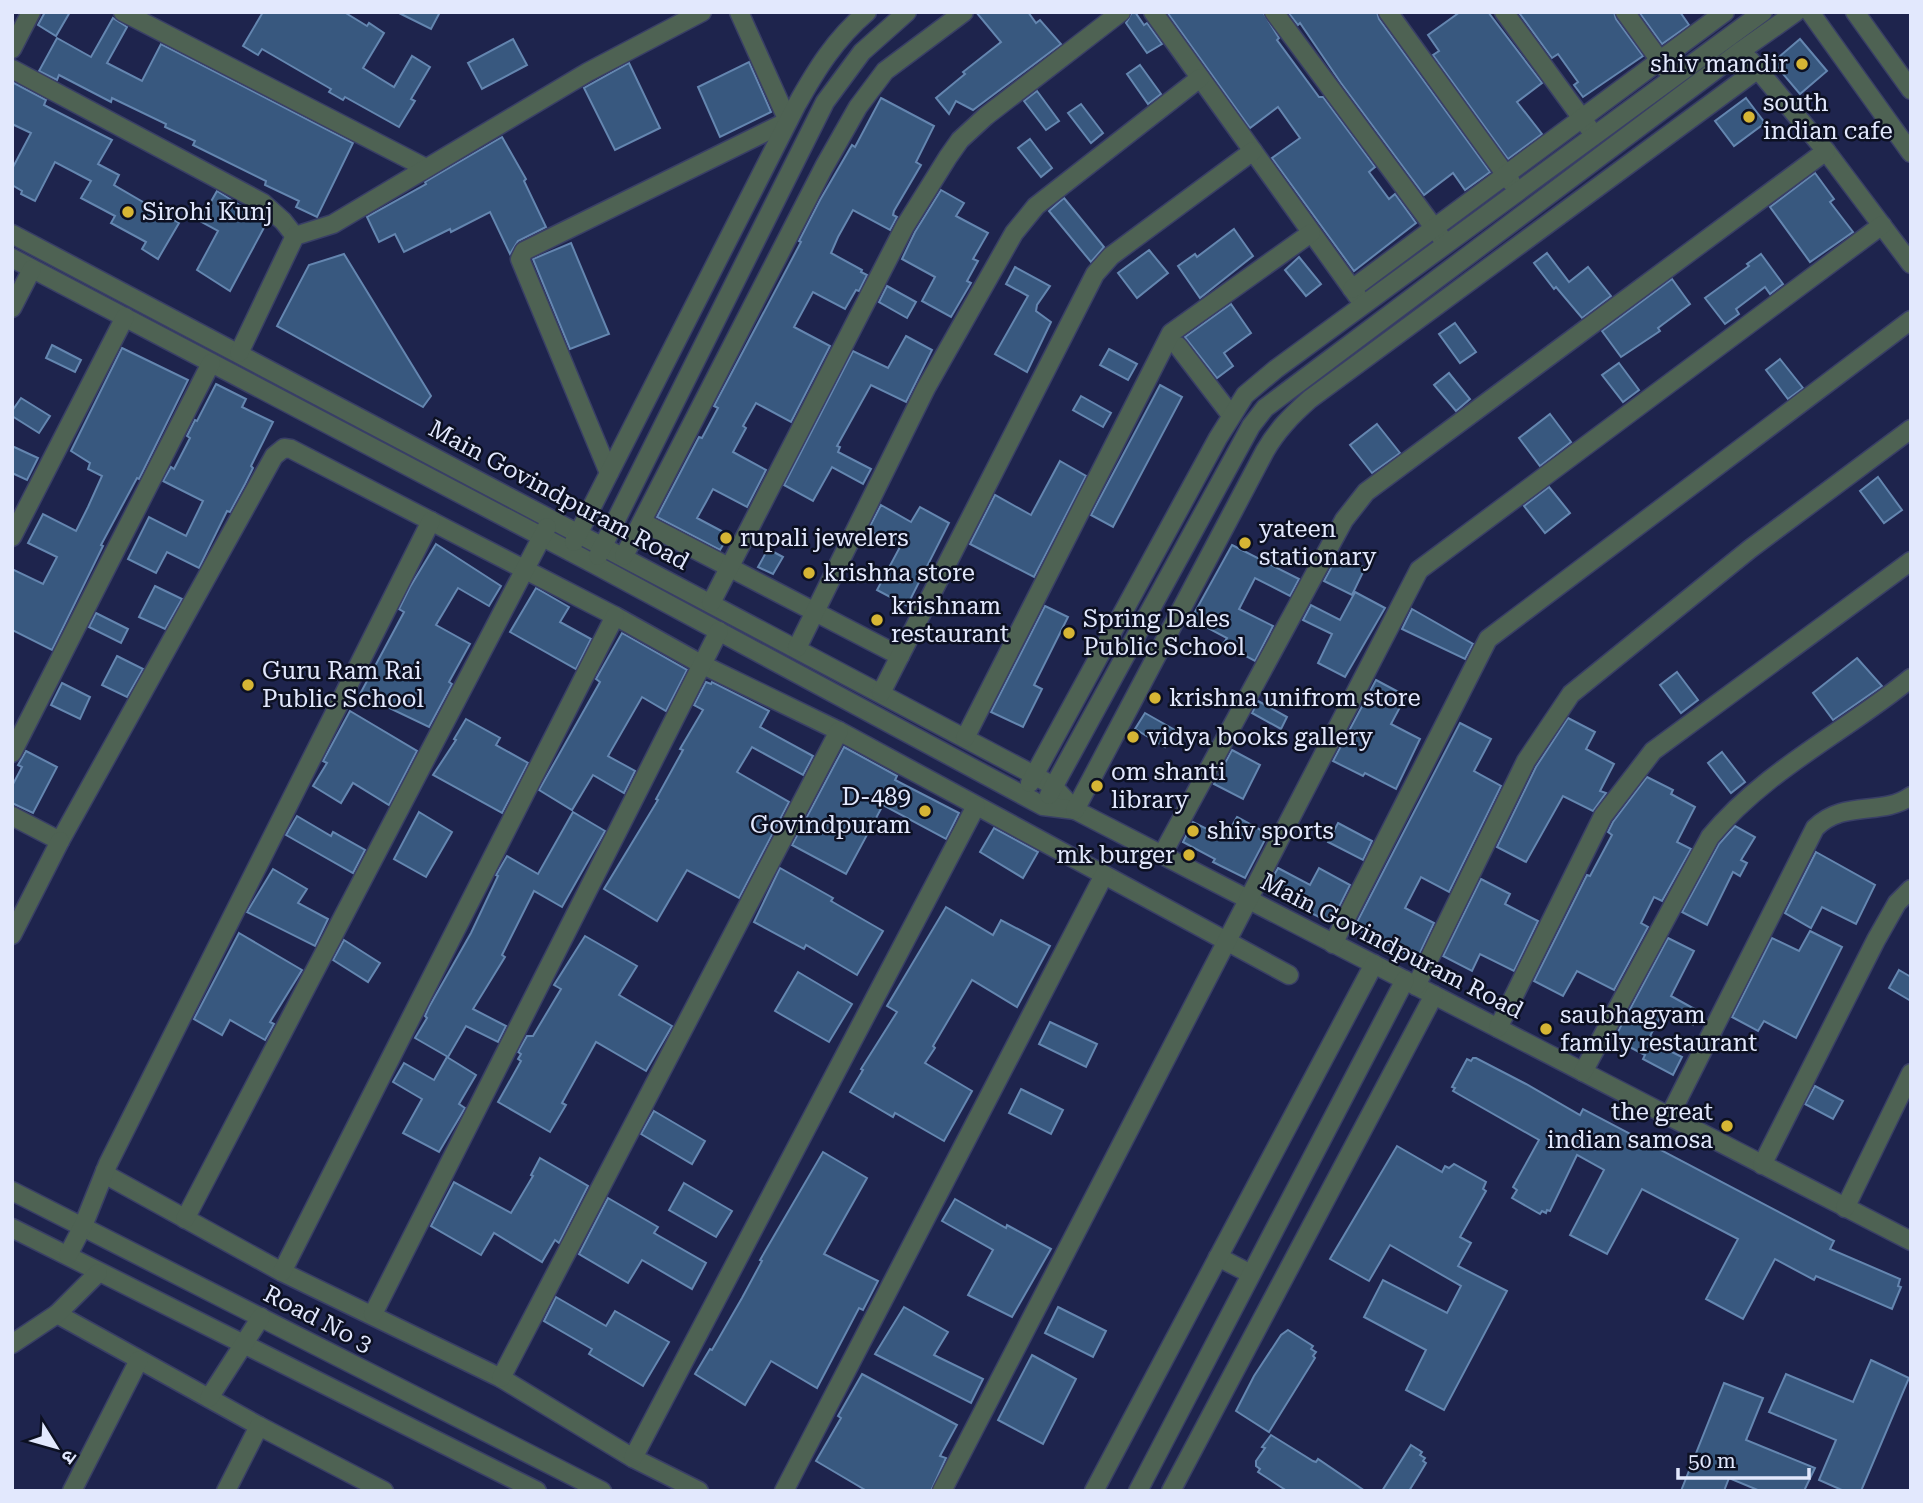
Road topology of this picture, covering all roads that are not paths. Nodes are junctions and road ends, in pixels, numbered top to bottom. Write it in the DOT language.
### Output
graph roads {
  1 [pos="31,12"];
  2 [pos="122,12"];
  3 [pos="702,12"];
  4 [pos="739,12"];
  5 [pos="867,12"];
  6 [pos="907,12"];
  7 [pos="964,12"];
  8 [pos="1121,12"];
  9 [pos="1153,12"];
  10 [pos="1274,12"];
  11 [pos="1388,12"];
  12 [pos="1504,12"];
  13 [pos="1625,12"];
  14 [pos="1725,12"];
  15 [pos="1797,12"];
  16 [pos="1810,12"];
  17 [pos="1855,12"];
  18 [pos="1751,16"];
  19 [pos="1731,35"];
  20 [pos="1759,38"];
  21 [pos="12,49"];
  22 [pos="1742,50"];
  23 [pos="1660,61"];
  24 [pos="12,69"];
  25 [pos="1758,69"];
  26 [pos="1200,78"];
  27 [pos="1673,78"];
  28 [pos="1911,90"];
  29 [pos="1581,119"];
  30 [pos="788,121"];
  31 [pos="1594,136"];
  32 [pos="1253,151"];
  33 [pos="1826,151"];
  34 [pos="1911,153"];
  35 [pos="426,168"];
  36 [pos="1506,175"];
  37 [pos="1518,192"];
  38 [pos="1882,225"];
  39 [pos="1434,228"];
  40 [pos="1311,233"];
  41 [pos="12,234"];
  42 [pos="295,236"];
  43 [pos="1447,245"];
  44 [pos="12,258"];
  45 [pos="1911,264"];
  46 [pos="32,269"];
  47 [pos="1352,289"];
  48 [pos="1364,306"];
  49 [pos="12,308"];
  50 [pos="125,317"];
  51 [pos="1911,320"];
  52 [pos="1178,346"];
  53 [pos="239,353"];
  54 [pos="211,363"];
  55 [pos="1231,415"];
  56 [pos="1911,429"];
  57 [pos="609,473"];
  58 [pos="551,518"];
  59 [pos="431,521"];
  60 [pos="642,522"];
  61 [pos="579,533"];
  62 [pos="12,537"];
  63 [pos="542,537"];
  64 [pos="603,545"];
  65 [pos="570,551"];
  66 [pos="624,556"];
  67 [pos="1911,561"];
  68 [pos="594,564"];
  69 [pos="728,567"];
  70 [pos="523,570"];
  71 [pos="711,603"];
  72 [pos="815,612"];
  73 [pos="615,616"];
  74 [pos="719,631"];
  75 [pos="797,648"];
  76 [pos="900,656"];
  77 [pos="701,664"];
  78 [pos="1911,678"];
  79 [pos="881,693"];
  80 [pos="839,731"];
  81 [pos="965,738"];
  82 [pos="12,753"];
  83 [pos="1034,775"];
  84 [pos="1053,786"];
  85 [pos="1024,796"];
  86 [pos="1911,796"];
  87 [pos="976,806"];
  88 [pos="1043,806"];
  89 [pos="1076,810"];
  90 [pos="12,816"];
  91 [pos="60,841"];
  92 [pos="1162,855"];
  93 [pos="1104,875"];
  94 [pos="1911,889"];
  95 [pos="1249,900"];
  96 [pos="12,936"];
  97 [pos="1228,941"];
  98 [pos="1334,944"];
  99 [pos="1374,964"];
  100 [pos="1289,975"];
  101 [pos="1411,983"];
  102 [pos="1434,995"];
  103 [pos="1498,1028"];
  104 [pos="1583,1072"];
  105 [pos="1911,1073"];
  106 [pos="1669,1116"];
  107 [pos="1317,1149"];
  108 [pos="1345,1162"];
  109 [pos="1762,1165"];
  110 [pos="105,1171"];
  111 [pos="12,1191"];
  112 [pos="1845,1208"];
  113 [pos="185,1219"];
  114 [pos="83,1226"];
  115 [pos="12,1228"];
  116 [pos="1911,1241"];
  117 [pos="68,1255"];
  118 [pos="1218,1257"];
  119 [pos="282,1272"];
  120 [pos="98,1273"];
  121 [pos="1251,1274"];
  122 [pos="57,1314"];
  123 [pos="373,1314"];
  124 [pos="261,1317"];
  125 [pos="12,1344"];
  126 [pos="243,1345"];
  127 [pos="139,1360"];
  128 [pos="501,1378"];
  129 [pos="209,1398"];
  130 [pos="259,1426"];
  131 [pos="633,1458"];
  132 [pos="72,1491"];
  133 [pos="226,1491"];
  134 [pos="384,1491"];
  135 [pos="537,1491"];
  136 [pos="602,1491"];
  137 [pos="699,1491"];
  138 [pos="784,1491"];
  139 [pos="942,1491"];
  140 [pos="1094,1491"];
  141 [pos="1138,1491"];
  142 [pos="1171,1491"];
  1 -- 21 [label="street"];
  2 -- 35 [label="street"];
  3 -- 35 [label="street"];
  4 -- 30 [label="street"];
  5 -- 30 [label="street"];
  6 -- 64 [label="street"];
  7 -- 60 [label="street"];
  8 -- 69 [label="street"];
  9 -- 26 [label="street"];
  10 -- 39 [label="street"];
  11 -- 36 [label="street"];
  12 -- 29 [label="street"];
  13 -- 23 [label="street"];
  14 -- 23 [label="street"];
  15 -- 20 [label="street"];
  16 -- 34 [label="street"];
  17 -- 28 [label="street"];
  18 -- 19 [label="street"];
  18 -- 20 [label="street"];
  19 -- 22 [label="street"];
  19 -- 27 [label="street"];
  20 -- 22 [label="street"];
  22 -- 25 [label="street"];
  22 -- 84 [label="street"];
  23 -- 27 [label="street"];
  23 -- 29 [label="street"];
  24 -- 42 [label="street"];
  25 -- 33 [label="street"];
  25 -- 89 [label="street"];
  26 -- 32 [label="street"];
  26 -- 72 [label="street"];
  27 -- 31 [label="street"];
  29 -- 31 [label="street"];
  29 -- 36 [label="street"];
  30 -- 57 [label="street"];
  30 -- 57 [label="street"];
  31 -- 37 [label="street"];
  32 -- 40 [label="street"];
  32 -- 76 [label="street"];
  33 -- 38 [label="street"];
  33 -- 92 [label="street"];
  35 -- 42 [label="street"];
  36 -- 37 [label="street"];
  36 -- 39 [label="street"];
  37 -- 43 [label="street"];
  38 -- 45 [label="street"];
  38 -- 95 [label="street"];
  39 -- 43 [label="street"];
  39 -- 47 [label="street"];
  40 -- 47 [label="street"];
  40 -- 81 [label="street"];
  41 -- 53 [label="street, Main Govindpuram Road"];
  42 -- 53 [label="street"];
  43 -- 48 [label="street"];
  44 -- 46 [label="street, Main Govindpuram Road"];
  46 -- 49 [label="street"];
  46 -- 50 [label="street, Main Govindpuram Road"];
  47 -- 48 [label="street"];
  48 -- 55 [label="street"];
  50 -- 54 [label="street, Main Govindpuram Road"];
  50 -- 62 [label="street"];
  51 -- 98 [label="street"];
  52 -- 55 [label="street"];
  53 -- 58 [label="street, Main Govindpuram Road"];
  54 -- 63 [label="street, Main Govindpuram Road"];
  54 -- 82 [label="street"];
  55 -- 83 [label="street"];
  56 -- 101 [label="street"];
  57 -- 61 [label="street"];
  58 -- 61 [label="street, Main Govindpuram Road"];
  58 -- 63 [label="street"];
  59 -- 70 [label="street"];
  59 -- 91 [label="street"];
  59 -- 110 [label="street"];
  60 -- 66 [label="street"];
  60 -- 69 [label="street"];
  61 -- 64 [label="street, Main Govindpuram Road"];
  61 -- 65 [label="street"];
  63 -- 65 [label="street, Main Govindpuram Road"];
  63 -- 70 [label="street"];
  64 -- 66 [label="street, Main Govindpuram Road"];
  64 -- 68 [label="street"];
  65 -- 68 [label="street, Main Govindpuram Road"];
  66 -- 71 [label="street, Main Govindpuram Road"];
  67 -- 103 [label="street"];
  68 -- 74 [label="street, Main Govindpuram Road"];
  69 -- 71 [label="street"];
  69 -- 72 [label="street"];
  70 -- 73 [label="street"];
  70 -- 113 [label="street"];
  71 -- 75 [label="street, Main Govindpuram Road"];
  72 -- 75 [label="street"];
  72 -- 76 [label="street"];
  73 -- 77 [label="street"];
  73 -- 119 [label="street"];
  74 -- 77 [label="street"];
  74 -- 85 [label="street, Main Govindpuram Road"];
  75 -- 79 [label="street, Main Govindpuram Road"];
  76 -- 79 [label="street"];
  77 -- 80 [label="street"];
  77 -- 123 [label="street"];
  78 -- 104 [label="street"];
  79 -- 81 [label="street, Main Govindpuram Road"];
  80 -- 87 [label="street"];
  80 -- 128 [label="street"];
  81 -- 83 [label="street, Main Govindpuram Road"];
  83 -- 84 [label="street, Main Govindpuram Road"];
  83 -- 85 [label="street"];
  84 -- 88 [label="street"];
  84 -- 89 [label="street, Main Govindpuram Road"];
  85 -- 88 [label="street, Main Govindpuram Road"];
  86 -- 106 [label="street"];
  87 -- 93 [label="street"];
  87 -- 131 [label="street"];
  88 -- 89 [label="street, Main Govindpuram Road"];
  89 -- 92 [label="street, Main Govindpuram Road"];
  90 -- 91 [label="street"];
  91 -- 96 [label="street"];
  92 -- 95 [label="street, Main Govindpuram Road"];
  93 -- 97 [label="street"];
  93 -- 138 [label="street"];
  94 -- 109 [label="street"];
  95 -- 97 [label="street"];
  95 -- 98 [label="street, Main Govindpuram Road"];
  97 -- 100 [label="street"];
  97 -- 139 [label="street"];
  98 -- 99 [label="street, Main Govindpuram Road"];
  99 -- 101 [label="street, Main Govindpuram Road"];
  99 -- 118 [label="street"];
  101 -- 102 [label="street, Main Govindpuram Road"];
  101 -- 107 [label="street"];
  102 -- 103 [label="street, Main Govindpuram Road"];
  102 -- 108 [label="street"];
  103 -- 104 [label="street, Main Govindpuram Road"];
  104 -- 106 [label="street, Main Govindpuram Road"];
  105 -- 112 [label="street"];
  106 -- 109 [label="street, Main Govindpuram Road"];
  107 -- 108 [label="street"];
  107 -- 121 [label="street"];
  108 -- 142 [label="street"];
  109 -- 112 [label="street, Main Govindpuram Road"];
  110 -- 113 [label="street"];
  110 -- 114 [label="street"];
  111 -- 114 [label="street, Road No 3"];
  112 -- 116 [label="street, Main Govindpuram Road"];
  113 -- 119 [label="street"];
  114 -- 117 [label="street"];
  114 -- 124 [label="street, Road No 3"];
  115 -- 117 [label="street"];
  117 -- 120 [label="street"];
  118 -- 121 [label="street"];
  118 -- 140 [label="street"];
  119 -- 123 [label="street"];
  120 -- 122 [label="street"];
  120 -- 126 [label="street"];
  121 -- 141 [label="street"];
  122 -- 125 [label="street"];
  122 -- 127 [label="street"];
  123 -- 128 [label="street"];
  124 -- 126 [label="street"];
  124 -- 136 [label="street, Road No 3"];
  126 -- 129 [label="street"];
  126 -- 135 [label="street"];
  127 -- 129 [label="street"];
  127 -- 132 [label="street"];
  128 -- 131 [label="street"];
  129 -- 130 [label="street"];
  130 -- 133 [label="street"];
  130 -- 134 [label="street"];
  131 -- 137 [label="street"];
}
